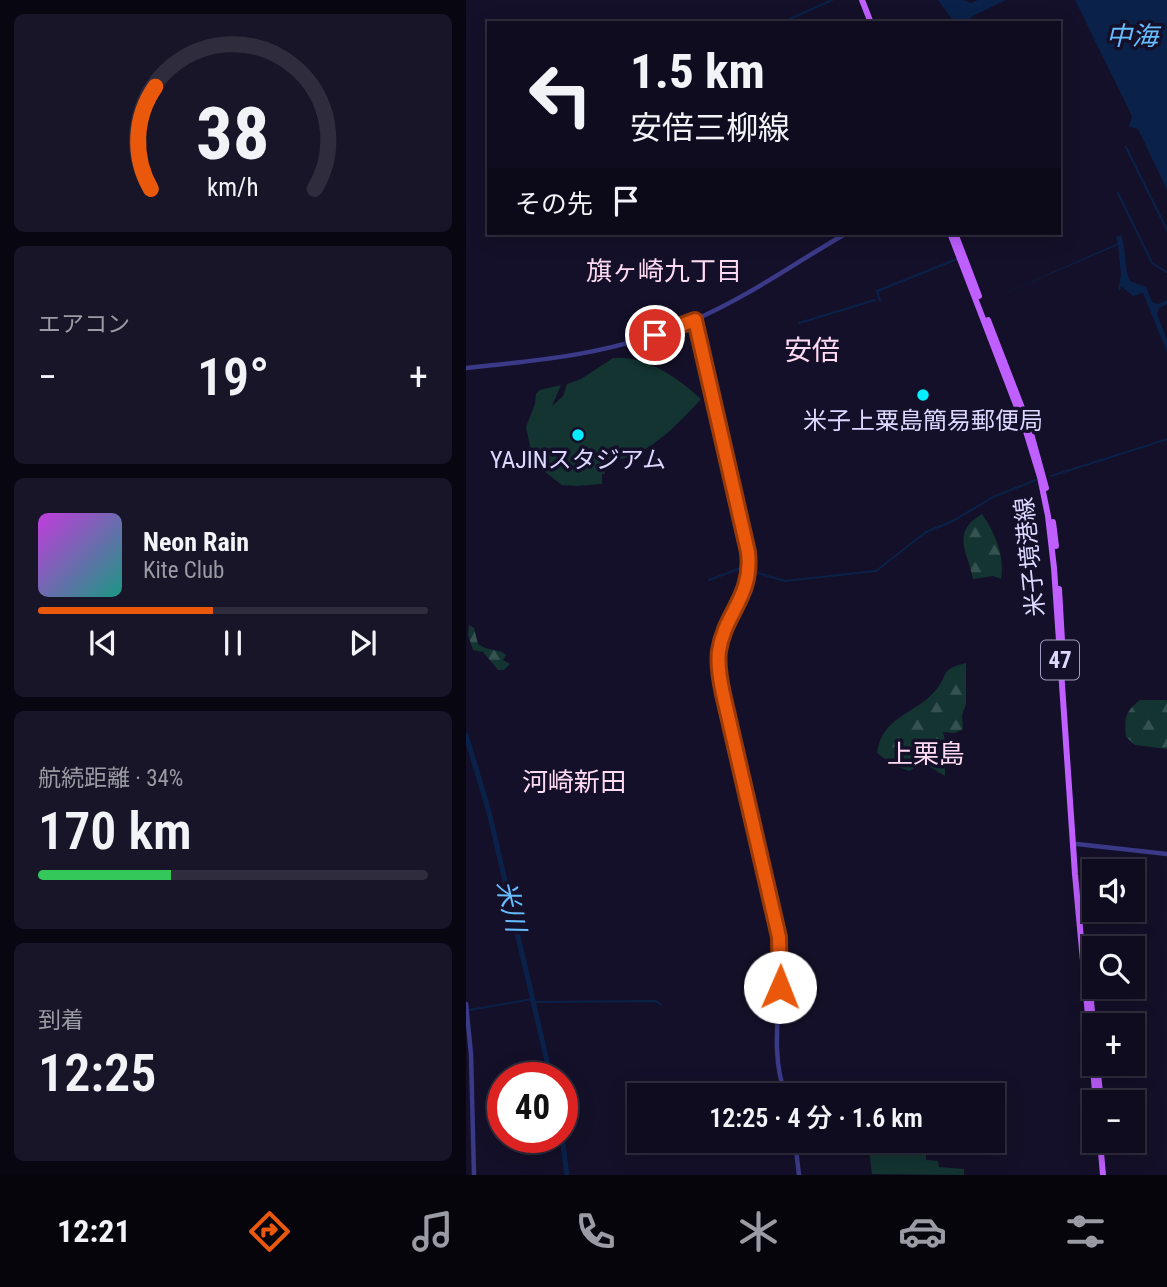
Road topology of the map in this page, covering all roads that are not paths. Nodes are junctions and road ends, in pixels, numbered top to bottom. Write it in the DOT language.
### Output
graph roads {
  1 [pos="864,0"];
  2 [pos="872,21"];
  3 [pos="844,235"];
  4 [pos="953,235"];
  5 [pos="953,235"];
  6 [pos="695,320"];
  7 [pos="466,368"];
  8 [pos="1077,844"];
  9 [pos="1168,854"];
  10 [pos="466,1004"];
  11 [pos="1092,1013"];
  12 [pos="783,1083"];
  13 [pos="1097,1090"];
  14 [pos="796,1153"];
  15 [pos="1103,1153"];
  16 [pos="474,1175"];
  17 [pos="799,1175"];
  18 [pos="1106,1175"];
  1 -- 2 [label="main road"];
  3 -- 6 [label="street"];
  4 -- 8 [label="main road, 米子境港線 / 47"];
  5 -- 13 [label="main road, 米子境港線 / 47"];
  6 -- 7 [label="street"];
  6 -- 12 [label="street"];
  8 -- 9 [label="street"];
  8 -- 11 [label="main road, 米子境港線 / 47"];
  10 -- 16 [label="street"];
  14 -- 17 [label="street"];
  15 -- 18 [label="main road"];
}
